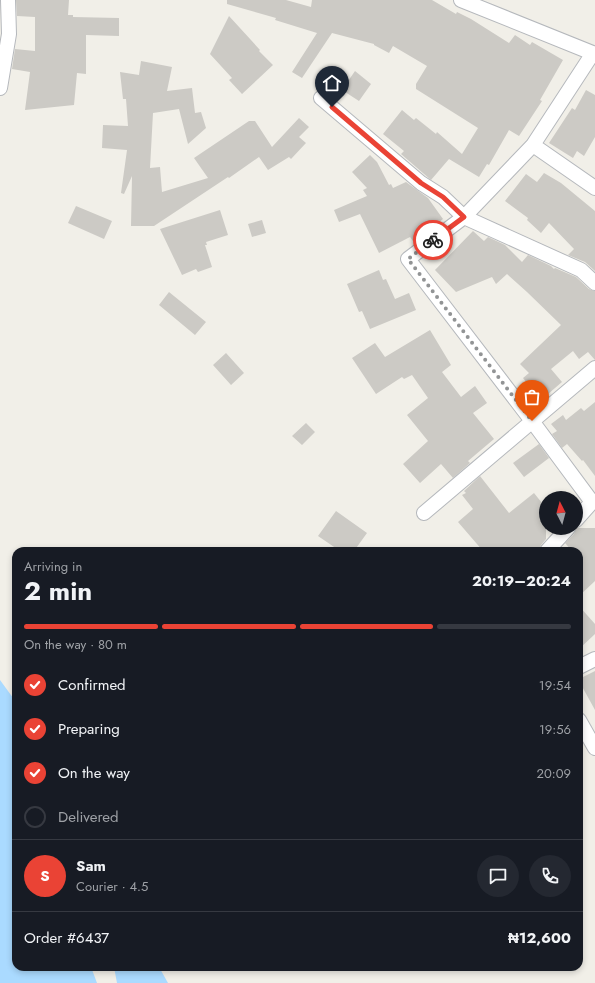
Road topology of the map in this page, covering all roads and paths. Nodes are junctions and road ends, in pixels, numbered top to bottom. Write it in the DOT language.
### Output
graph roads {
  1 [pos="8,0"];
  2 [pos="461,0"];
  3 [pos="594,54"];
  4 [pos="0,88"];
  5 [pos="321,98"];
  6 [pos="533,145"];
  7 [pos="595,188"];
  8 [pos="464,217"];
  9 [pos="595,283"];
  10 [pos="595,368"];
  11 [pos="532,421"];
  12 [pos="583,512"];
  13 [pos="424,513"];
  14 [pos="562,535"];
  15 [pos="551,547"];
  16 [pos="595,659"];
  17 [pos="583,665"];
  18 [pos="583,727"];
  19 [pos="595,748"];
  1 -- 4 [label="street"];
  2 -- 3 [label="street"];
  3 -- 6 [label="street"];
  5 -- 8 [label="street"];
  6 -- 7 [label="street"];
  6 -- 8 [label="street"];
  8 -- 9 [label="street"];
  8 -- 11 [label="street"];
  10 -- 11 [label="street"];
  11 -- 12 [label="street"];
  11 -- 13 [label="street"];
  14 -- 15 [label="street"];
  16 -- 17 [label="street"];
  18 -- 19 [label="street"];
}
